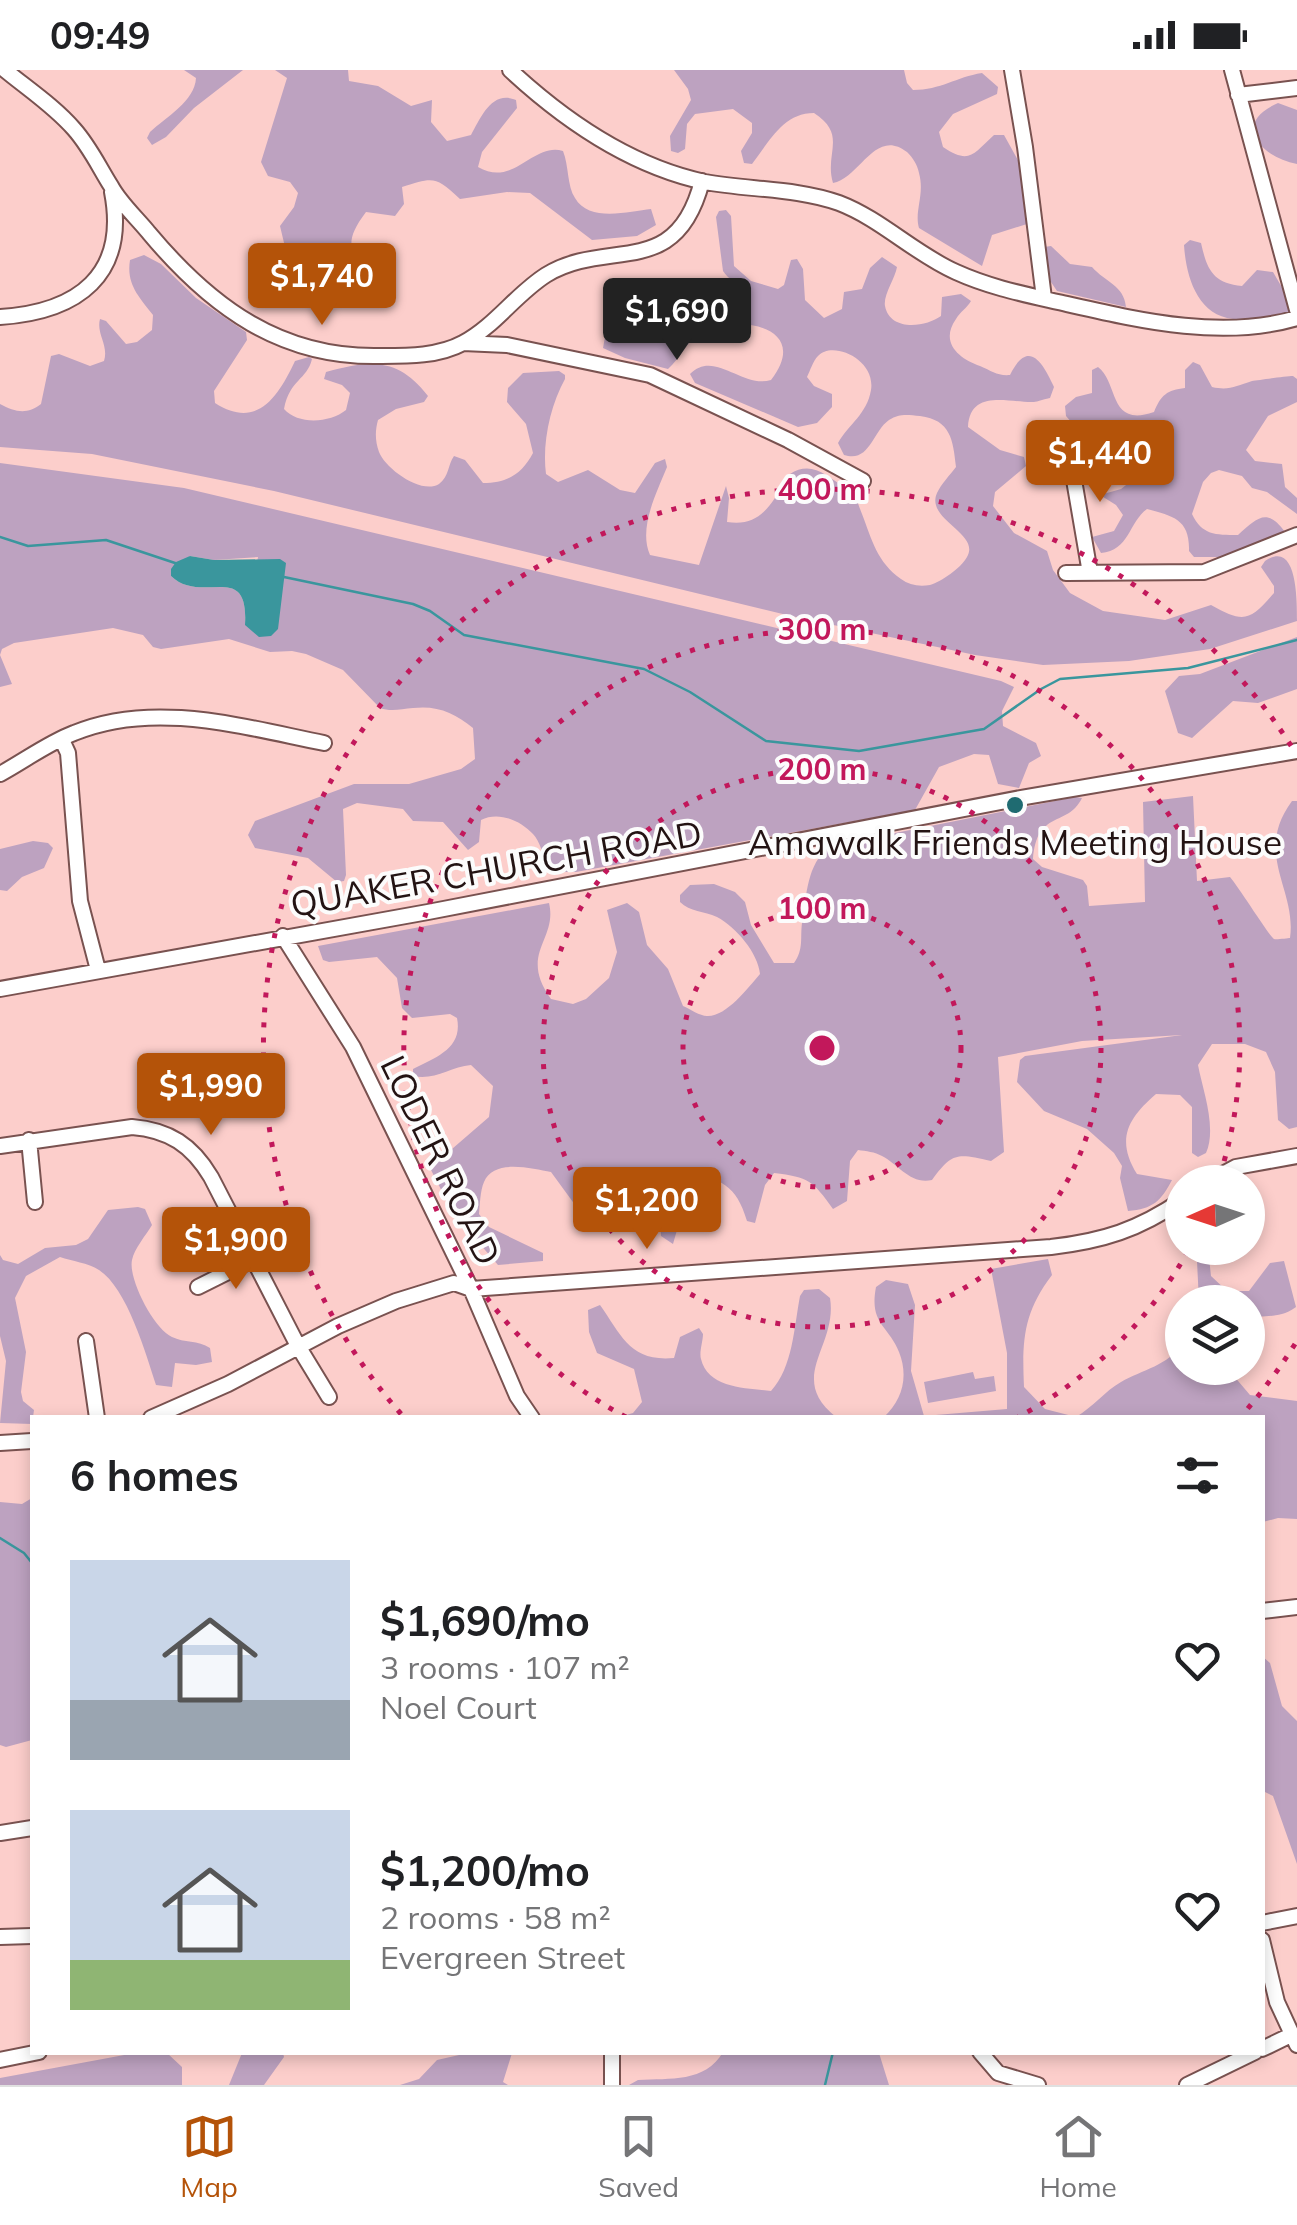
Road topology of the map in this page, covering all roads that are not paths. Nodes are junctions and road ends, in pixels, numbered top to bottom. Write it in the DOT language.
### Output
graph roads {
  1 [pos="5,70"];
  2 [pos="510,70"];
  3 [pos="1012,70"];
  4 [pos="1232,70"];
  5 [pos="1297,88"];
  6 [pos="1238,94"];
  7 [pos="702,181"];
  8 [pos="110,186"];
  9 [pos="1044,298"];
  10 [pos="1297,314"];
  11 [pos="0,316"];
  12 [pos="464,343"];
  13 [pos="1068,444"];
  14 [pos="862,481"];
  15 [pos="1297,535"];
  16 [pos="1066,573"];
  17 [pos="1090,573"];
  18 [pos="62,740"];
  19 [pos="324,744"];
  20 [pos="1297,750"];
  21 [pos="0,774"];
  22 [pos="283,936"];
  23 [pos="98,970"];
  24 [pos="0,988"];
  25 [pos="29,1140"];
  26 [pos="0,1146"];
  27 [pos="1297,1156"];
  28 [pos="1247,1165"];
  29 [pos="35,1202"];
  30 [pos="1165,1210"];
  31 [pos="254,1259"];
  32 [pos="198,1286"];
  33 [pos="471,1289"];
  34 [pos="86,1341"];
  35 [pos="298,1346"];
  36 [pos="329,1397"];
  37 [pos="96,1415"];
  38 [pos="158,1415"];
  39 [pos="530,1415"];
  40 [pos="30,1441"];
  41 [pos="0,1443"];
  42 [pos="1297,1607"];
  43 [pos="1265,1611"];
  44 [pos="30,1828"];
  45 [pos="0,1833"];
  46 [pos="1297,1916"];
  47 [pos="1265,1922"];
  48 [pos="30,1936"];
  49 [pos="0,1937"];
  50 [pos="1265,1952"];
  51 [pos="1294,2040"];
  52 [pos="1265,2048"];
  53 [pos="30,2054"];
  54 [pos="612,2055"];
  55 [pos="983,2055"];
  56 [pos="1249,2055"];
  57 [pos="0,2060"];
  58 [pos="612,2085"];
  59 [pos="1038,2085"];
  60 [pos="1187,2085"];
  1 -- 8 [label="street"];
  2 -- 7 [label="street"];
  3 -- 9 [label="street"];
  4 -- 6 [label="street"];
  5 -- 6 [label="street"];
  6 -- 10 [label="street"];
  7 -- 9 [label="street"];
  7 -- 12 [label="street"];
  8 -- 11 [label="street"];
  8 -- 12 [label="street"];
  9 -- 10 [label="street"];
  12 -- 14 [label="street"];
  13 -- 17 [label="street"];
  15 -- 17 [label="street"];
  16 -- 17 [label="street"];
  18 -- 19 [label="street"];
  18 -- 21 [label="street"];
  18 -- 23 [label="street"];
  20 -- 22 [label="street, QUAKER CHURCH ROAD"];
  22 -- 23 [label="street, QUAKER CHURCH ROAD"];
  22 -- 33 [label="street, LODER ROAD"];
  23 -- 24 [label="street, QUAKER CHURCH ROAD"];
  25 -- 26 [label="street"];
  25 -- 29 [label="street"];
  25 -- 31 [label="street"];
  27 -- 28 [label="street"];
  30 -- 33 [label="street"];
  31 -- 32 [label="street"];
  31 -- 35 [label="street"];
  33 -- 35 [label="street"];
  33 -- 39 [label="street, LODER ROAD"];
  34 -- 37 [label="street"];
  35 -- 36 [label="street"];
  35 -- 38 [label="street"];
  40 -- 41 [label="street"];
  42 -- 43 [label="street"];
  44 -- 45 [label="street"];
  46 -- 47 [label="street"];
  48 -- 49 [label="street"];
  50 -- 51 [label="street"];
  51 -- 52 [label="street"];
  53 -- 57 [label="street"];
  54 -- 58 [label="street"];
  55 -- 59 [label="street"];
  56 -- 60 [label="street"];
}
